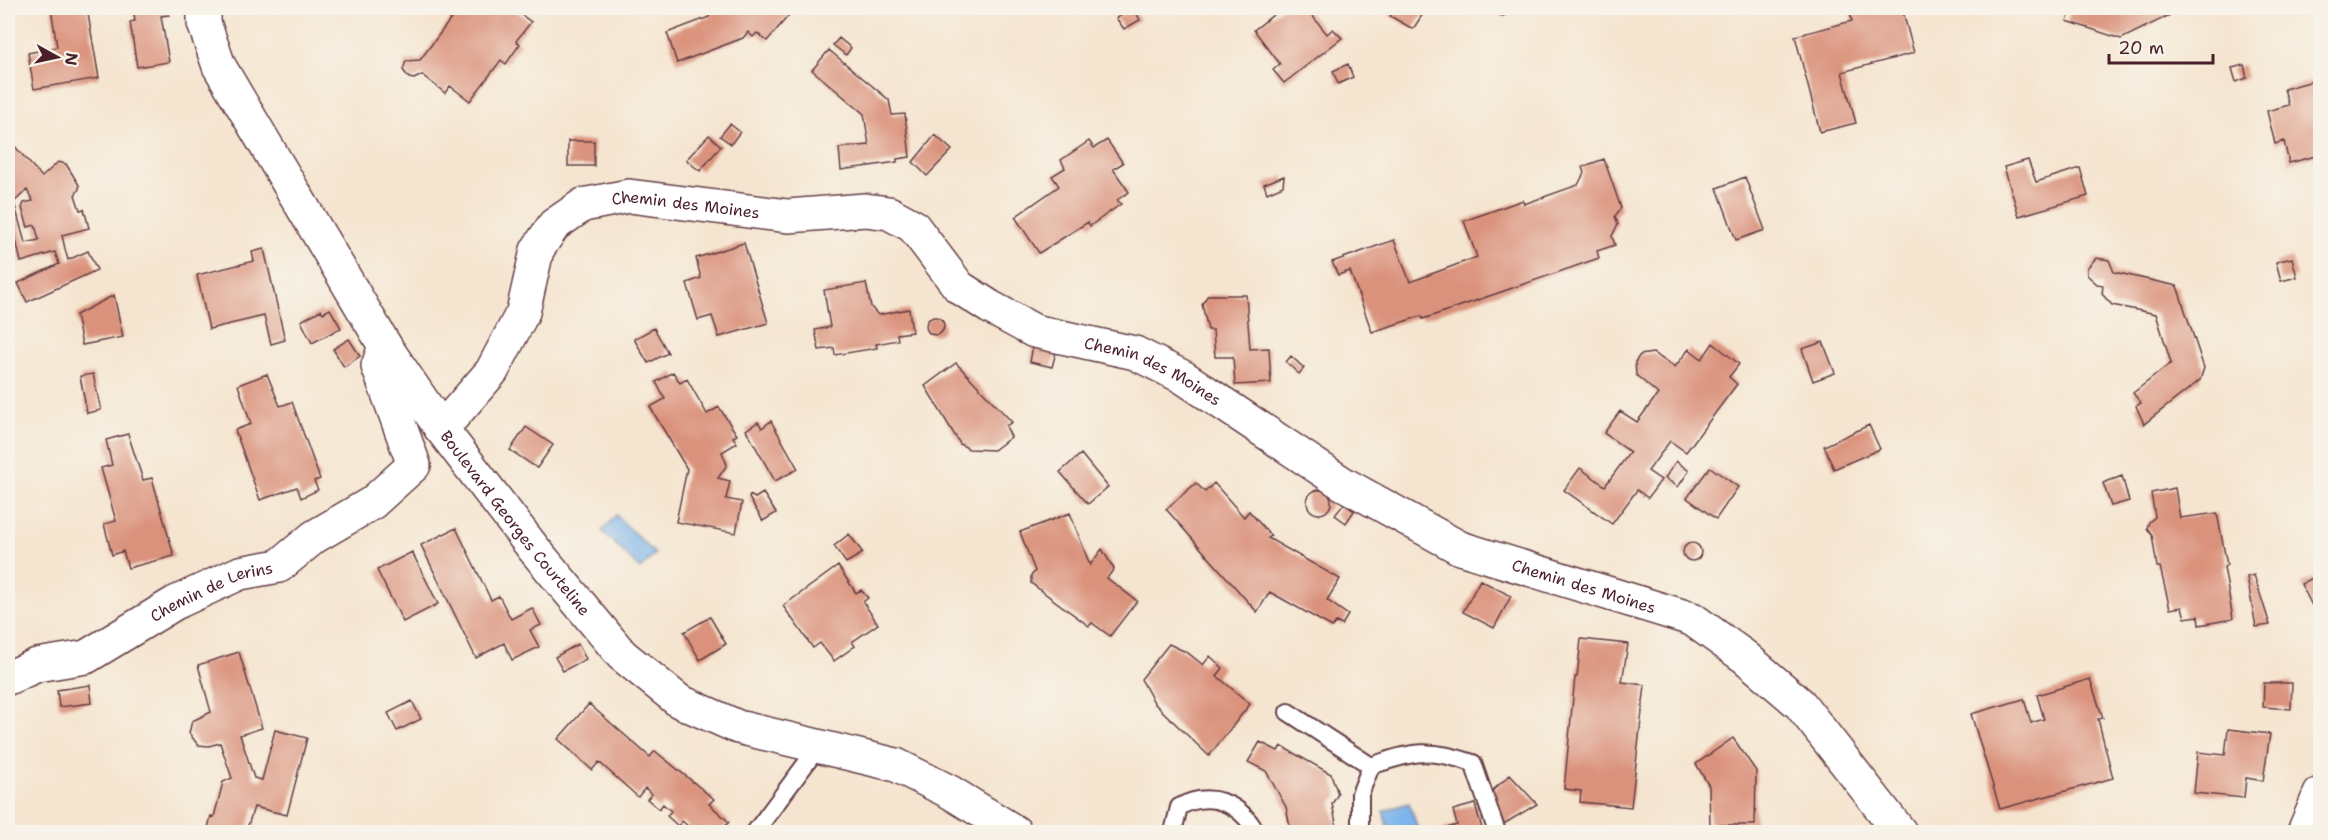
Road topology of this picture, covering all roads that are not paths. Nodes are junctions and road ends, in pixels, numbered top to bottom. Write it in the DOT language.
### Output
graph roads {
  1 [pos="204,8"];
  2 [pos="385,346"];
  3 [pos="440,427"];
  4 [pos="8,678"];
  5 [pos="1288,712"];
  6 [pos="819,746"];
  7 [pos="1371,766"];
  8 [pos="2320,794"];
  9 [pos="755,832"];
  10 [pos="1015,832"];
  11 [pos="1173,832"];
  12 [pos="1256,832"];
  13 [pos="1360,832"];
  14 [pos="1497,832"];
  15 [pos="1900,832"];
  16 [pos="2304,832"];
  1 -- 2 [label="street, Boulevard Georges Courteline"];
  2 -- 3 [label="street, Boulevard Georges Courteline"];
  2 -- 4 [label="street, Chemin de Lerins"];
  3 -- 6 [label="street, Boulevard Georges Courteline"];
  3 -- 15 [label="street, Chemin des Moines"];
  5 -- 7 [label="lane"];
  6 -- 9 [label="lane"];
  6 -- 10 [label="street, Boulevard Georges Courteline"];
  7 -- 13 [label="lane"];
  7 -- 14 [label="lane"];
  8 -- 16 [label="street"];
  11 -- 12 [label="lane"];
}
